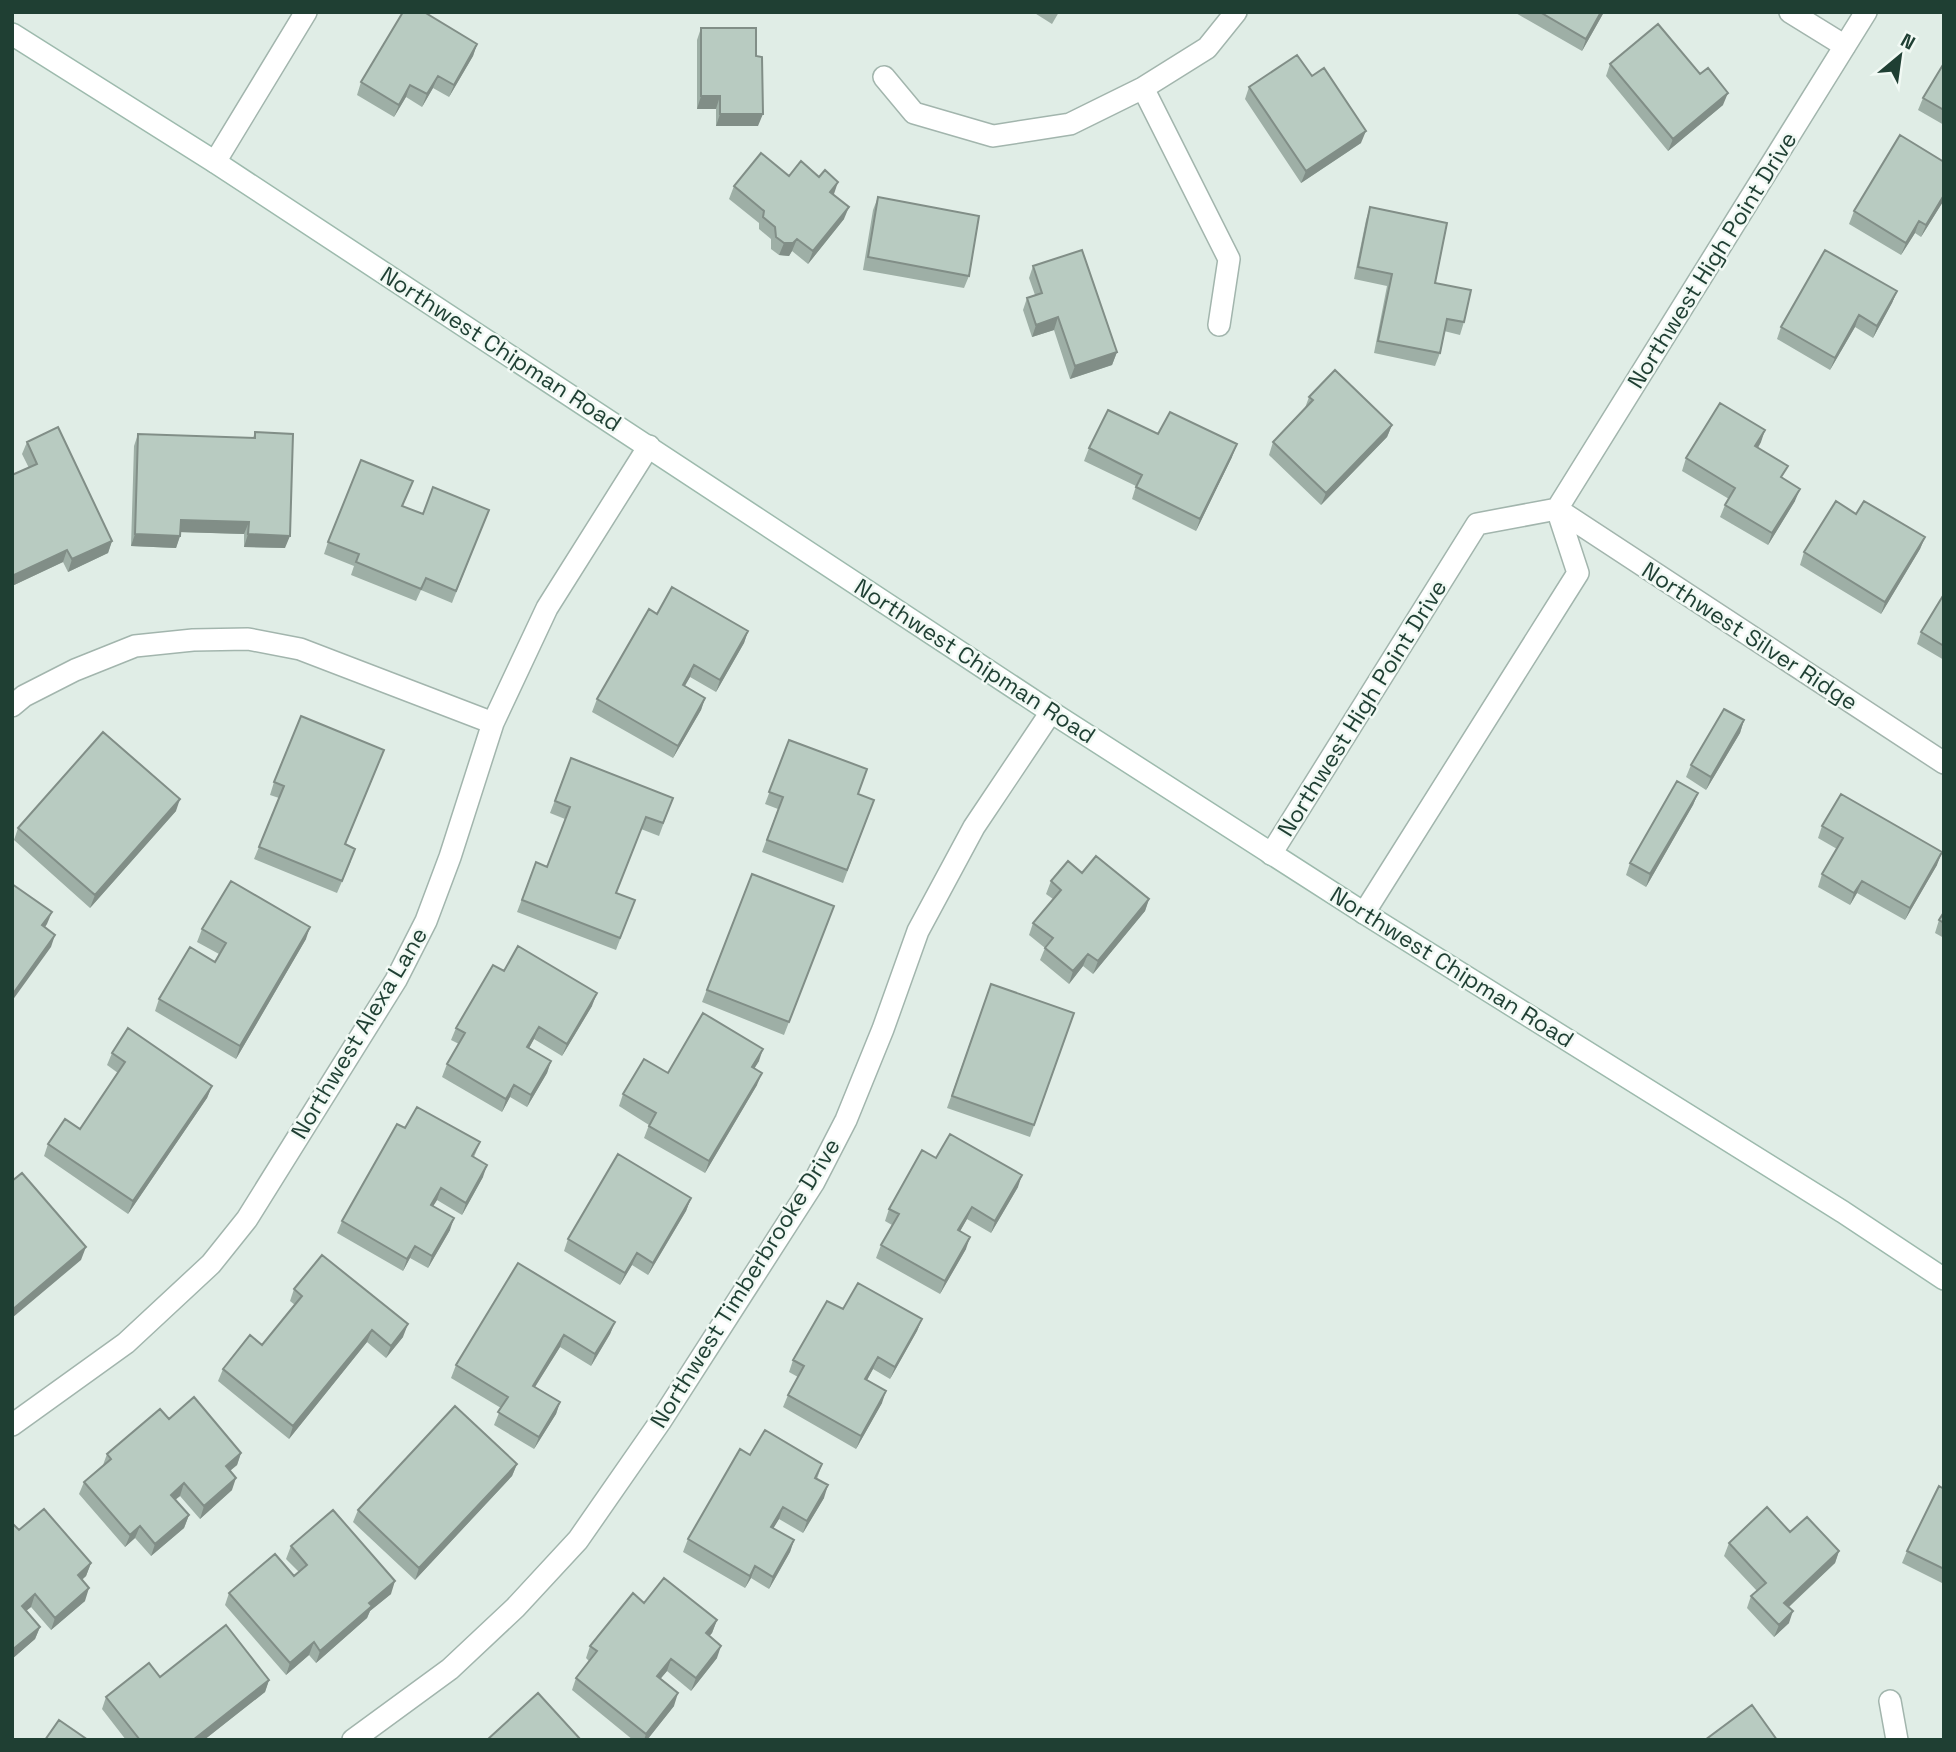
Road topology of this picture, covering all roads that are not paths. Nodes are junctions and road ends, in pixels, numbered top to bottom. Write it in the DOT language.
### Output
graph roads {
  1 [pos="306,12"];
  2 [pos="1236,12"];
  3 [pos="1790,12"];
  4 [pos="1867,12"];
  5 [pos="12,34"];
  6 [pos="1845,46"];
  7 [pos="884,77"];
  8 [pos="1143,89"];
  9 [pos="215,162"];
  10 [pos="1219,325"];
  11 [pos="649,446"];
  12 [pos="1557,509"];
  13 [pos="12,706"];
  14 [pos="1051,712"];
  15 [pos="493,723"];
  16 [pos="1944,763"];
  17 [pos="1271,853"];
  18 [pos="1364,912"];
  19 [pos="1944,1279"];
  20 [pos="12,1426"];
  21 [pos="1890,1701"];
  22 [pos="353,1740"];
  23 [pos="1897,1740"];
  1 -- 9 [label="street"];
  2 -- 8 [label="street"];
  3 -- 6 [label="street"];
  4 -- 6 [label="street, Northwest High Point Drive"];
  5 -- 9 [label="street, Northwest Chipman Road"];
  6 -- 12 [label="street, Northwest High Point Drive"];
  7 -- 8 [label="street"];
  8 -- 10 [label="street"];
  9 -- 11 [label="street, Northwest Chipman Road"];
  11 -- 14 [label="street, Northwest Chipman Road"];
  11 -- 15 [label="street, Northwest Alexa Lane"];
  12 -- 16 [label="street, Northwest Silver Ridge"];
  12 -- 17 [label="street, Northwest High Point Drive"];
  12 -- 18 [label="street"];
  13 -- 15 [label="street"];
  14 -- 17 [label="street, Northwest Chipman Road"];
  14 -- 22 [label="street, Northwest Timberbrooke Drive"];
  15 -- 20 [label="street, Northwest Alexa Lane"];
  17 -- 18 [label="street, Northwest Chipman Road"];
  18 -- 19 [label="street, Northwest Chipman Road"];
  21 -- 23 [label="street"];
}
